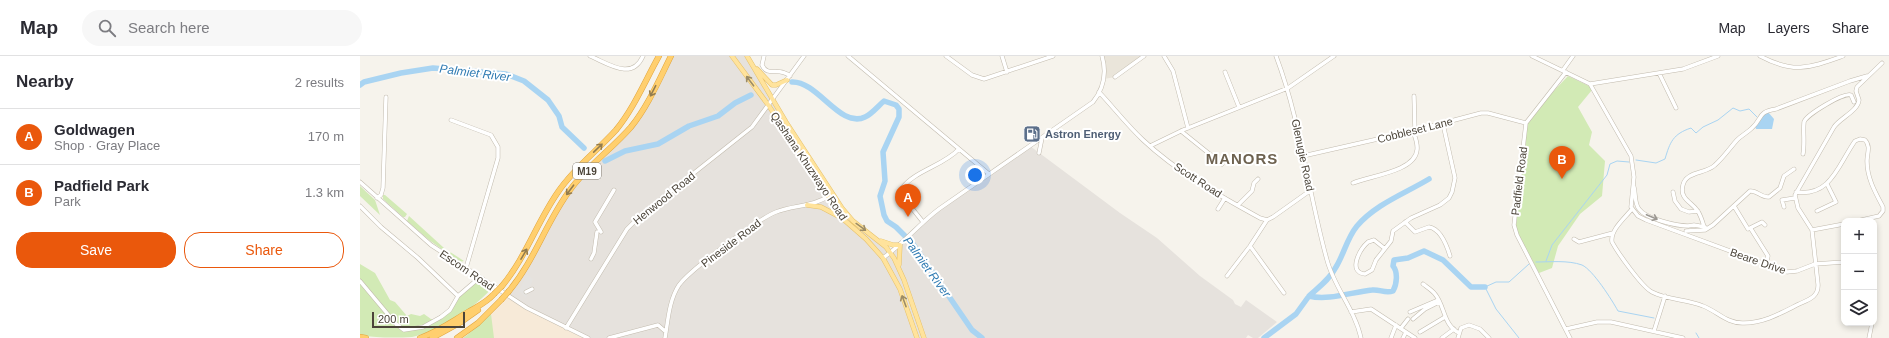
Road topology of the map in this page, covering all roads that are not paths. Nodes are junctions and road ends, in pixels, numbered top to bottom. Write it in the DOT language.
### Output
graph roads {
  1 [pos="590,56"];
  2 [pos="643,56"];
  3 [pos="659,56"];
  4 [pos="671,56"];
  5 [pos="732,56"];
  6 [pos="747,56"];
  7 [pos="764,56"];
  8 [pos="804,56"];
  9 [pos="848,56"];
  10 [pos="946,56"];
  11 [pos="1002,56"];
  12 [pos="1053,56"];
  13 [pos="1102,56"];
  14 [pos="1144,56"];
  15 [pos="1164,56"];
  16 [pos="1276,56"];
  17 [pos="1334,56"];
  18 [pos="1532,56"];
  19 [pos="1573,56"];
  20 [pos="1718,56"];
  21 [pos="1760,56"];
  22 [pos="1843,56"];
  23 [pos="1882,63"];
  24 [pos="755,68"];
  25 [pos="1564,71"];
  26 [pos="1007,72"];
  27 [pos="1225,72"];
  28 [pos="1660,73"];
  29 [pos="1867,76"];
  30 [pos="1115,77"];
  31 [pos="788,78"];
  32 [pos="1590,84"];
  33 [pos="1288,88"];
  34 [pos="1099,92"];
  35 [pos="1414,96"];
  36 [pos="386,97"];
  37 [pos="773,100"];
  38 [pos="1859,100"];
  39 [pos="1854,102"];
  40 [pos="1849,104"];
  41 [pos="769,106"];
  42 [pos="1239,107"];
  43 [pos="1676,108"];
  44 [pos="451,120"];
  45 [pos="1526,123"];
  46 [pos="1443,124"];
  47 [pos="1188,128"];
  48 [pos="1181,131"];
  49 [pos="1414,131"];
  50 [pos="1043,137"];
  51 [pos="1150,146"];
  52 [pos="959,149"];
  53 [pos="1039,153"];
  54 [pos="1803,154"];
  55 [pos="1303,156"];
  56 [pos="1222,164"];
  57 [pos="1794,169"];
  58 [pos="989,174"];
  59 [pos="1258,179"];
  60 [pos="360,182"];
  61 [pos="1353,183"];
  62 [pos="1828,184"];
  63 [pos="1634,187"];
  64 [pos="614,190"];
  65 [pos="1311,190"];
  66 [pos="1777,191"];
  67 [pos="1673,192"];
  68 [pos="1796,192"];
  69 [pos="833,193"];
  70 [pos="828,197"];
  71 [pos="377,198"];
  72 [pos="1225,198"];
  73 [pos="1795,198"];
  74 [pos="1782,199"];
  75 [pos="807,205"];
  76 [pos="1238,205"];
  77 [pos="360,206"];
  78 [pos="1734,206"];
  79 [pos="1784,207"];
  80 [pos="1218,209"];
  81 [pos="1632,209"];
  82 [pos="1698,211"];
  83 [pos="1817,211"];
  84 [pos="842,218"];
  85 [pos="1871,218"];
  86 [pos="1267,220"];
  87 [pos="923,222"];
  88 [pos="1405,222"];
  89 [pos="1765,225"];
  90 [pos="1841,225"];
  91 [pos="1689,226"];
  92 [pos="1706,228"];
  93 [pos="1751,229"];
  94 [pos="1812,230"];
  95 [pos="1613,233"];
  96 [pos="1686,233"];
  97 [pos="877,239"];
  98 [pos="1574,239"];
  99 [pos="900,245"];
  100 [pos="1250,246"];
  101 [pos="1384,248"];
  102 [pos="890,253"];
  103 [pos="1450,256"];
  104 [pos="591,258"];
  105 [pos="883,258"];
  106 [pos="1841,262"];
  107 [pos="1815,264"];
  108 [pos="1766,265"];
  109 [pos="899,266"];
  110 [pos="466,268"];
  111 [pos="1227,276"];
  112 [pos="479,278"];
  113 [pos="360,281"];
  114 [pos="1423,284"];
  115 [pos="532,289"];
  116 [pos="526,292"];
  117 [pos="1284,293"];
  118 [pos="458,296"];
  119 [pos="1665,296"];
  120 [pos="1439,301"];
  121 [pos="484,304"];
  122 [pos="1351,312"];
  123 [pos="1410,312"];
  124 [pos="483,317"];
  125 [pos="1445,317"];
  126 [pos="1408,319"];
  127 [pos="1413,319"];
  128 [pos="668,320"];
  129 [pos="658,325"];
  130 [pos="1396,325"];
  131 [pos="1871,326"];
  132 [pos="566,328"];
  133 [pos="1400,328"];
  134 [pos="1454,329"];
  135 [pos="1566,329"];
  136 [pos="1654,331"];
  137 [pos="666,332"];
  138 [pos="1406,332"];
  139 [pos="1420,332"];
  140 [pos="1459,332"];
  141 [pos="360,337"];
  142 [pos="366,338"];
  143 [pos="420,338"];
  144 [pos="432,338"];
  145 [pos="452,338"];
  146 [pos="456,338"];
  147 [pos="588,338"];
  148 [pos="609,338"];
  149 [pos="665,338"];
  150 [pos="917,338"];
  151 [pos="924,338"];
  152 [pos="1361,338"];
  153 [pos="1391,338"];
  154 [pos="1404,338"];
  155 [pos="1415,338"];
  156 [pos="1442,338"];
  157 [pos="1458,338"];
  158 [pos="1489,338"];
  159 [pos="1570,338"];
  160 [pos="1683,338"];
  161 [pos="1869,338"];
  1 -- 2 [label="street"];
  121 -- 3 [label="highway, M19, one-way, bridge"];
  4 -- 124 [label="highway, M19, one-way, bridge"];
  41 -- 5 [label="main road, Qashana Khuzwayo Road, one-way"];
  6 -- 24 [label="main road, Qashana Khuzwayo Road"];
  7 -- 31 [label="street"];
  8 -- 31 [label="street, Henwood Road"];
  9 -- 52 [label="street"];
  10 -- 26 [label="street"];
  11 -- 26 [label="street"];
  12 -- 26 [label="street"];
  13 -- 34 [label="street"];
  14 -- 30 [label="street"];
  15 -- 47 [label="street"];
  16 -- 33 [label="street, Glenugie Road"];
  17 -- 33 [label="street"];
  18 -- 25 [label="street"];
  19 -- 25 [label="street"];
  20 -- 28 [label="street"];
  21 -- 22 [label="street"];
  23 -- 29 [label="street"];
  24 -- 31 [label="main road"];
  24 -- 37 [label="main road, Qashana Khuzwayo Road"];
  25 -- 32 [label="street"];
  25 -- 45 [label="street"];
  27 -- 42 [label="street"];
  28 -- 32 [label="street"];
  28 -- 43 [label="street"];
  29 -- 38 [label="street"];
  29 -- 82 [label="street"];
  31 -- 37 [label="street, Henwood Road"];
  32 -- 63 [label="street"];
  33 -- 42 [label="street"];
  33 -- 55 [label="street, Glenugie Road"];
  34 -- 50 [label="street"];
  34 -- 51 [label="street, Scott Road"];
  35 -- 49 [label="street"];
  36 -- 71 [label="street"];
  37 -- 41 [label="street, Henwood Road"];
  37 -- 69 [label="main road, Qashana Khuzwayo Road"];
  38 -- 39 [label="street"];
  38 -- 68 [label="street"];
  39 -- 40 [label="street"];
  39 -- 54 [label="street"];
  41 -- 70 [label="main road, Qashana Khuzwayo Road"];
  41 -- 132 [label="street, Henwood Road"];
  42 -- 47 [label="street"];
  44 -- 110 [label="street"];
  45 -- 46 [label="street, Cobbleset Lane"];
  45 -- 135 [label="street, Padfield Road"];
  46 -- 49 [label="street, Cobbleset Lane"];
  46 -- 88 [label="street"];
  47 -- 48 [label="street"];
  48 -- 51 [label="street"];
  48 -- 56 [label="street"];
  49 -- 55 [label="street, Cobbleset Lane"];
  49 -- 61 [label="street"];
  50 -- 53 [label="street"];
  50 -- 58 [label="street"];
  51 -- 72 [label="street, Scott Road"];
  52 -- 58 [label="street"];
  52 -- 87 [label="street"];
  55 -- 65 [label="street, Glenugie Road"];
  57 -- 66 [label="street"];
  58 -- 87 [label="street"];
  59 -- 76 [label="street"];
  60 -- 71 [label="street, Escom Road"];
  62 -- 68 [label="street"];
  62 -- 83 [label="street"];
  62 -- 85 [label="street"];
  63 -- 81 [label="street"];
  63 -- 91 [label="street, one-way"];
  64 -- 104 [label="street"];
  65 -- 86 [label="street"];
  65 -- 122 [label="street, Glenugie Road"];
  66 -- 74 [label="street"];
  66 -- 78 [label="street"];
  67 -- 82 [label="street"];
  68 -- 73 [label="street"];
  69 -- 70 [label="street, Pineside Road"];
  69 -- 97 [label="main road, Qashana Khuzwayo Road, one-way"];
  70 -- 75 [label="street, Pineside Road"];
  70 -- 84 [label="main road, Qashana Khuzwayo Road"];
  71 -- 110 [label="street, Escom Road"];
  72 -- 76 [label="street, Scott Road"];
  72 -- 80 [label="street"];
  73 -- 74 [label="street"];
  73 -- 94 [label="street"];
  74 -- 79 [label="street"];
  75 -- 84 [label="main road"];
  75 -- 128 [label="street, Pineside Road"];
  76 -- 86 [label="street, Scott Road"];
  77 -- 118 [label="street"];
  78 -- 92 [label="street"];
  78 -- 93 [label="street"];
  81 -- 95 [label="street"];
  81 -- 96 [label="street, Beare Drive"];
  82 -- 92 [label="street"];
  84 -- 105 [label="main road, Qashana Khuzwayo Road"];
  86 -- 100 [label="street"];
  87 -- 99 [label="street"];
  88 -- 101 [label="street"];
  88 -- 103 [label="street"];
  89 -- 93 [label="street"];
  90 -- 94 [label="street"];
  91 -- 92 [label="street"];
  91 -- 96 [label="street"];
  92 -- 96 [label="street"];
  93 -- 108 [label="street"];
  94 -- 107 [label="street"];
  95 -- 98 [label="street"];
  95 -- 119 [label="street"];
  96 -- 108 [label="street, Beare Drive"];
  97 -- 99 [label="main road"];
  97 -- 102 [label="main road, Qashana Khuzwayo Road"];
  99 -- 102 [label="street"];
  99 -- 109 [label="main road"];
  100 -- 111 [label="street"];
  100 -- 117 [label="street"];
  101 -- 101 [label="street"];
  102 -- 105 [label="street"];
  102 -- 109 [label="main road, Qashana Khuzwayo Road"];
  150 -- 105 [label="main road, Qashana Khuzwayo Road, one-way"];
  106 -- 107 [label="street, Beare Drive"];
  107 -- 108 [label="street, Beare Drive"];
  107 -- 119 [label="street"];
  109 -- 151 [label="main road, Qashana Khuzwayo Road"];
  110 -- 112 [label="street, Escom Road"];
  112 -- 118 [label="street"];
  112 -- 132 [label="street, Escom Road"];
  113 -- 118 [label="street"];
  114 -- 120 [label="street"];
  115 -- 116 [label="street"];
  119 -- 136 [label="street"];
  120 -- 123 [label="street"];
  120 -- 125 [label="street"];
  120 -- 127 [label="street"];
  121 -- 143 [label="highway"];
  121 -- 144 [label="highway, M19"];
  122 -- 130 [label="street"];
  122 -- 152 [label="street, Glenugie Road"];
  124 -- 145 [label="highway, M19"];
  124 -- 146 [label="highway"];
  125 -- 134 [label="street"];
  125 -- 139 [label="street"];
  126 -- 133 [label="street"];
  128 -- 129 [label="street"];
  128 -- 137 [label="street, Pineside Road"];
  129 -- 137 [label="street"];
  129 -- 148 [label="street"];
  130 -- 133 [label="street"];
  130 -- 153 [label="street"];
  131 -- 161 [label="street"];
  132 -- 147 [label="street, Escom Road"];
  133 -- 138 [label="street"];
  134 -- 140 [label="street"];
  134 -- 156 [label="street"];
  135 -- 136 [label="street"];
  135 -- 159 [label="street, Padfield Road"];
  136 -- 160 [label="street"];
  137 -- 149 [label="street, Pineside Road"];
  138 -- 154 [label="street"];
  138 -- 155 [label="street"];
  140 -- 157 [label="street"];
  140 -- 158 [label="street"];
  141 -- 142 [label="highway"];
}
